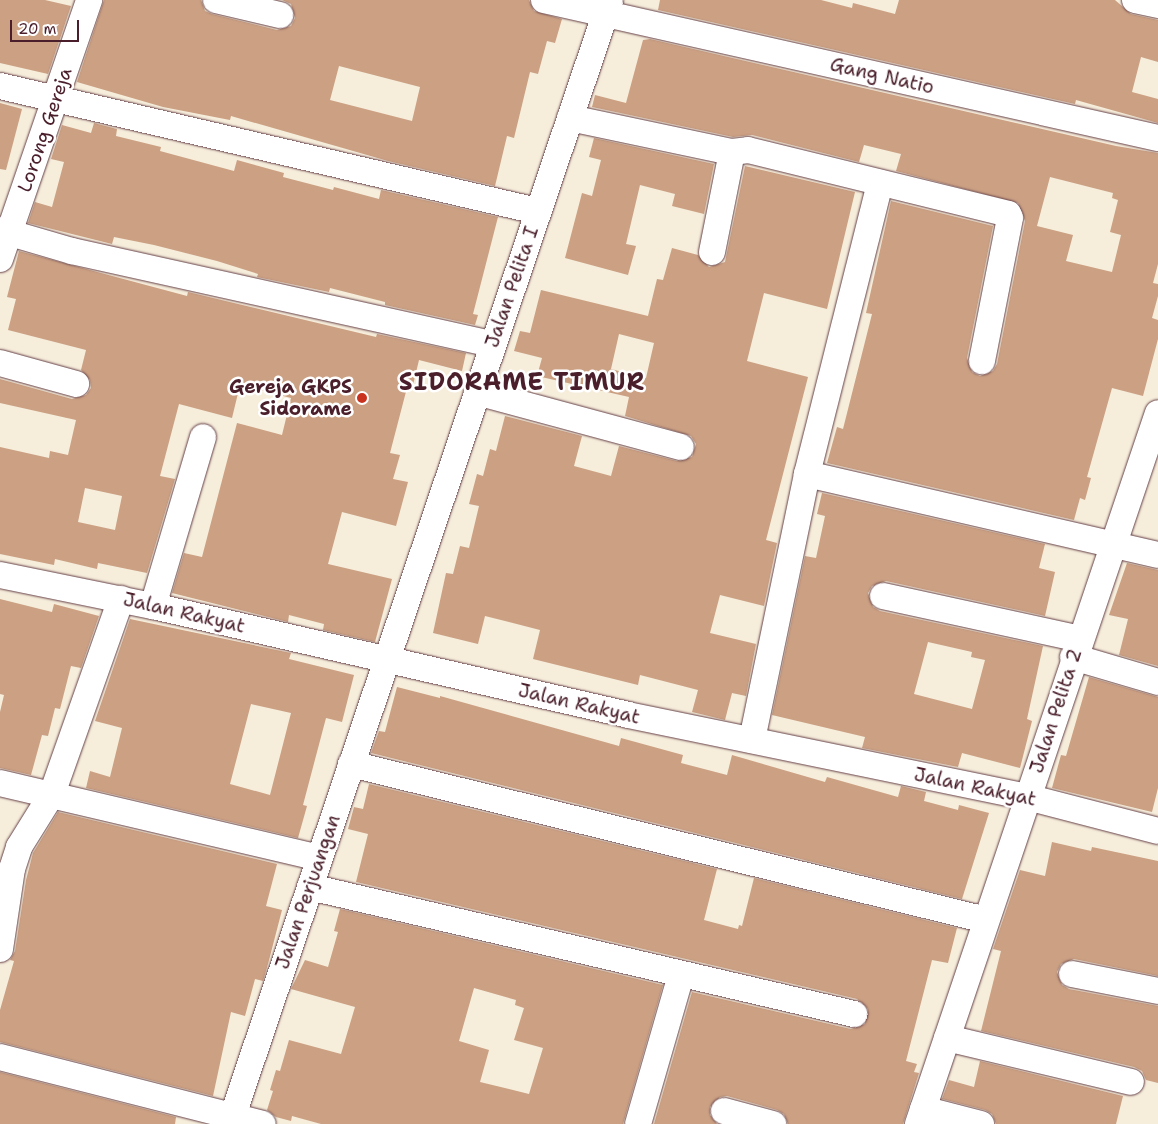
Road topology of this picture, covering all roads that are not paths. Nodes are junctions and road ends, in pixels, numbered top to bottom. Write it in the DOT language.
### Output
graph roads {
  1 [pos="89,0"];
  2 [pos="216,0"];
  3 [pos="544,0"];
  4 [pos="1135,0"];
  5 [pos="1158,6"];
  6 [pos="608,7"];
  7 [pos="280,15"];
  8 [pos="0,86"];
  9 [pos="55,99"];
  10 [pos="570,118"];
  11 [pos="1158,138"];
  12 [pos="732,152"];
  13 [pos="880,183"];
  14 [pos="537,211"];
  15 [pos="5,231"];
  16 [pos="712,252"];
  17 [pos="0,259"];
  18 [pos="493,344"];
  19 [pos="982,361"];
  20 [pos="0,363"];
  21 [pos="76,384"];
  22 [pos="477,392"];
  23 [pos="1158,413"];
  24 [pos="203,437"];
  25 [pos="681,447"];
  26 [pos="807,474"];
  27 [pos="1113,545"];
  28 [pos="1158,555"];
  29 [pos="0,576"];
  30 [pos="883,596"];
  31 [pos="121,599"];
  32 [pos="153,606"];
  33 [pos="1077,648"];
  34 [pos="387,660"];
  35 [pos="1158,682"];
  36 [pos="752,740"];
  37 [pos="351,764"];
  38 [pos="0,783"];
  39 [pos="52,794"];
  40 [pos="1027,797"];
  41 [pos="1158,831"];
  42 [pos="320,858"];
  43 [pos="310,887"];
  44 [pos="986,920"];
  45 [pos="0,949"];
  46 [pos="1072,974"];
  47 [pos="681,975"];
  48 [pos="1158,991"];
  49 [pos="854,1014"];
  50 [pos="947,1038"];
  51 [pos="0,1057"];
  52 [pos="1131,1082"];
  53 [pos="724,1111"];
  54 [pos="921,1116"];
  55 [pos="231,1120"];
  56 [pos="263,1124"];
  57 [pos="638,1124"];
  58 [pos="773,1124"];
  59 [pos="981,1124"];
  1 -- 9 [label="street, Lorong Gereja"];
  2 -- 7 [label="street"];
  3 -- 6 [label="street, Gang Natio"];
  4 -- 5 [label="street"];
  6 -- 10 [label="street, Jalan Pelita I"];
  6 -- 11 [label="street, Gang Natio"];
  8 -- 9 [label="street"];
  9 -- 14 [label="street"];
  9 -- 15 [label="street, Lorong Gereja"];
  10 -- 12 [label="street"];
  10 -- 14 [label="street, Jalan Pelita I"];
  12 -- 13 [label="street"];
  12 -- 16 [label="street"];
  13 -- 19 [label="street"];
  13 -- 26 [label="street"];
  14 -- 18 [label="street, Jalan Pelita I"];
  15 -- 17 [label="street, Lorong Gereja"];
  15 -- 18 [label="street"];
  18 -- 22 [label="street, Jalan Pelita I"];
  20 -- 21 [label="street"];
  22 -- 25 [label="street"];
  22 -- 34 [label="street, Jalan Pelita I"];
  23 -- 27 [label="street, Jalan Pelita 2"];
  24 -- 32 [label="street"];
  26 -- 27 [label="street"];
  26 -- 36 [label="street"];
  27 -- 28 [label="street"];
  27 -- 33 [label="street, Jalan Pelita 2"];
  29 -- 31 [label="street, Jalan Rakyat"];
  30 -- 33 [label="street"];
  31 -- 32 [label="street, Jalan Rakyat"];
  31 -- 39 [label="street"];
  32 -- 34 [label="street, Jalan Rakyat"];
  33 -- 35 [label="street"];
  33 -- 40 [label="street, Jalan Pelita 2"];
  34 -- 36 [label="street, Jalan Rakyat"];
  34 -- 37 [label="street, Jalan Perjuangan"];
  36 -- 40 [label="street, Jalan Rakyat"];
  37 -- 42 [label="street, Jalan Perjuangan"];
  37 -- 44 [label="street"];
  38 -- 39 [label="street"];
  39 -- 42 [label="street"];
  39 -- 45 [label="street"];
  40 -- 41 [label="street, Jalan Rakyat"];
  40 -- 44 [label="street, Jalan Pelita 2"];
  42 -- 43 [label="street, Jalan Perjuangan"];
  43 -- 47 [label="street"];
  43 -- 55 [label="street, Jalan Perjuangan"];
  44 -- 50 [label="street, Jalan Pelita 2"];
  46 -- 48 [label="street"];
  47 -- 49 [label="street"];
  47 -- 57 [label="street"];
  50 -- 52 [label="street"];
  50 -- 54 [label="street, Jalan Pelita 2"];
  51 -- 55 [label="street"];
  53 -- 58 [label="street"];
  54 -- 59 [label="street"];
  55 -- 56 [label="street"];
}
